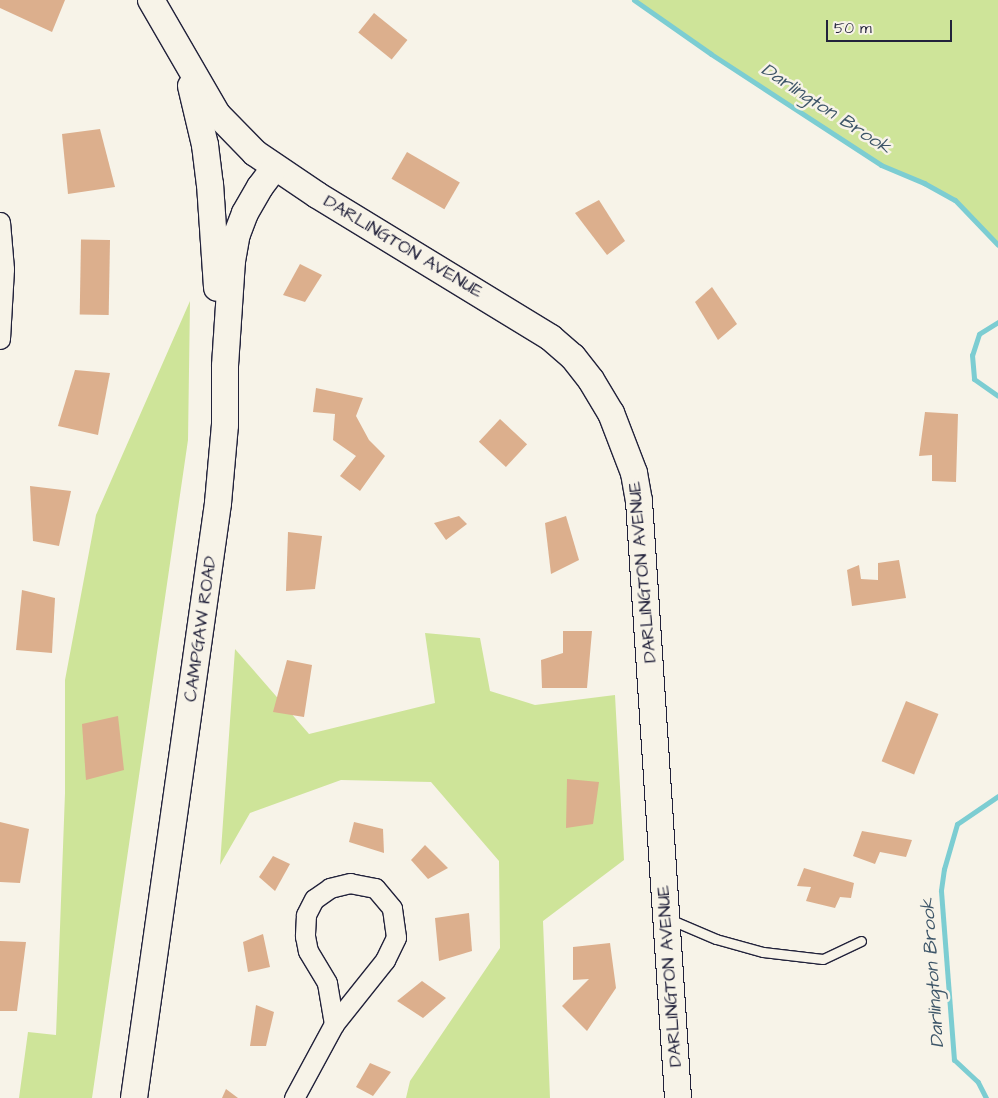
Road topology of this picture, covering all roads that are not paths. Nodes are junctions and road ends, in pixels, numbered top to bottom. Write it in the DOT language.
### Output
graph roads {
  1 [pos="151,0"];
  2 [pos="182,54"];
  3 [pos="275,167"];
  4 [pos="0,222"];
  5 [pos="0,338"];
  6 [pos="225,366"];
  7 [pos="667,918"];
  8 [pos="861,941"];
  9 [pos="334,1024"];
  10 [pos="134,1098"];
  11 [pos="294,1098"];
  12 [pos="678,1098"];
  1 -- 2 [label="main road, DARLINGTON AVENUE"];
  2 -- 3 [label="main road, DARLINGTON AVENUE"];
  2 -- 6 [label="main road"];
  3 -- 6 [label="main road, CAMPGAW ROAD"];
  3 -- 7 [label="main road, DARLINGTON AVENUE"];
  4 -- 5 [label="street"];
  6 -- 10 [label="main road, CAMPGAW ROAD"];
  7 -- 8 [label="lane"];
  7 -- 12 [label="main road, DARLINGTON AVENUE"];
  9 -- 9 [label="street"];
  9 -- 11 [label="street"];
}
